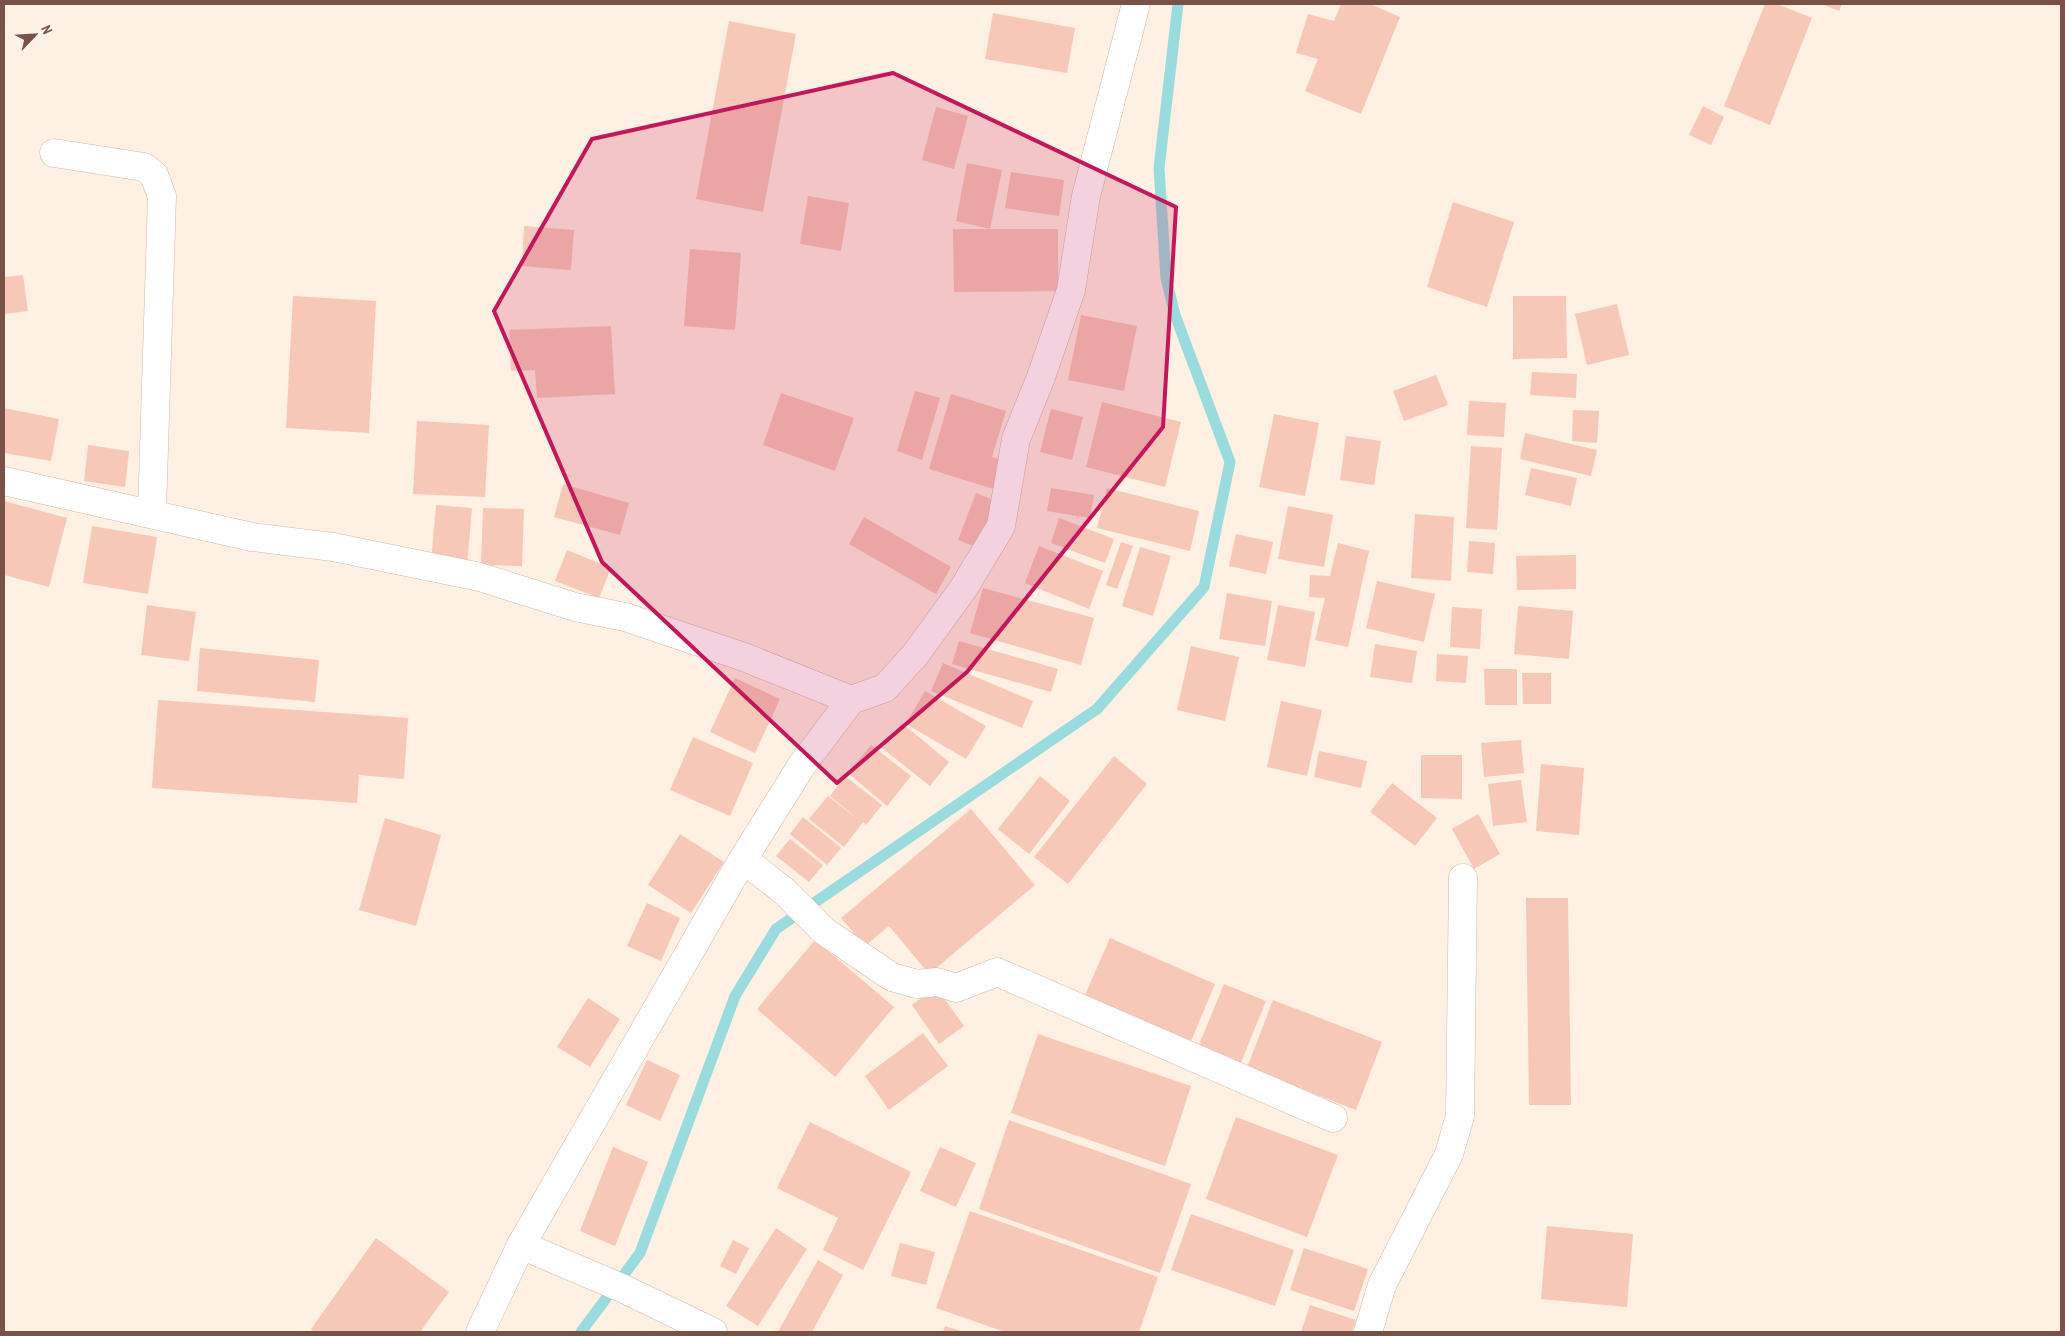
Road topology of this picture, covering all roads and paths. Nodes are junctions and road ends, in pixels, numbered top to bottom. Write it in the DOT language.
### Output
graph roads {
  1 [pos="1136,4"];
  2 [pos="54,153"];
  3 [pos="4,481"];
  4 [pos="152,512"];
  5 [pos="851,700"];
  6 [pos="744,859"];
  7 [pos="1463,878"];
  8 [pos="1333,1118"];
  9 [pos="521,1246"];
  10 [pos="480,1332"];
  11 [pos="713,1332"];
  12 [pos="1368,1332"];
  1 -- 5 [label="street"];
  2 -- 4 [label="street"];
  3 -- 4 [label="street"];
  4 -- 5 [label="street"];
  5 -- 6 [label="street"];
  6 -- 8 [label="street"];
  6 -- 9 [label="street"];
  7 -- 12 [label="street"];
  9 -- 10 [label="street"];
  9 -- 11 [label="street"];
}
